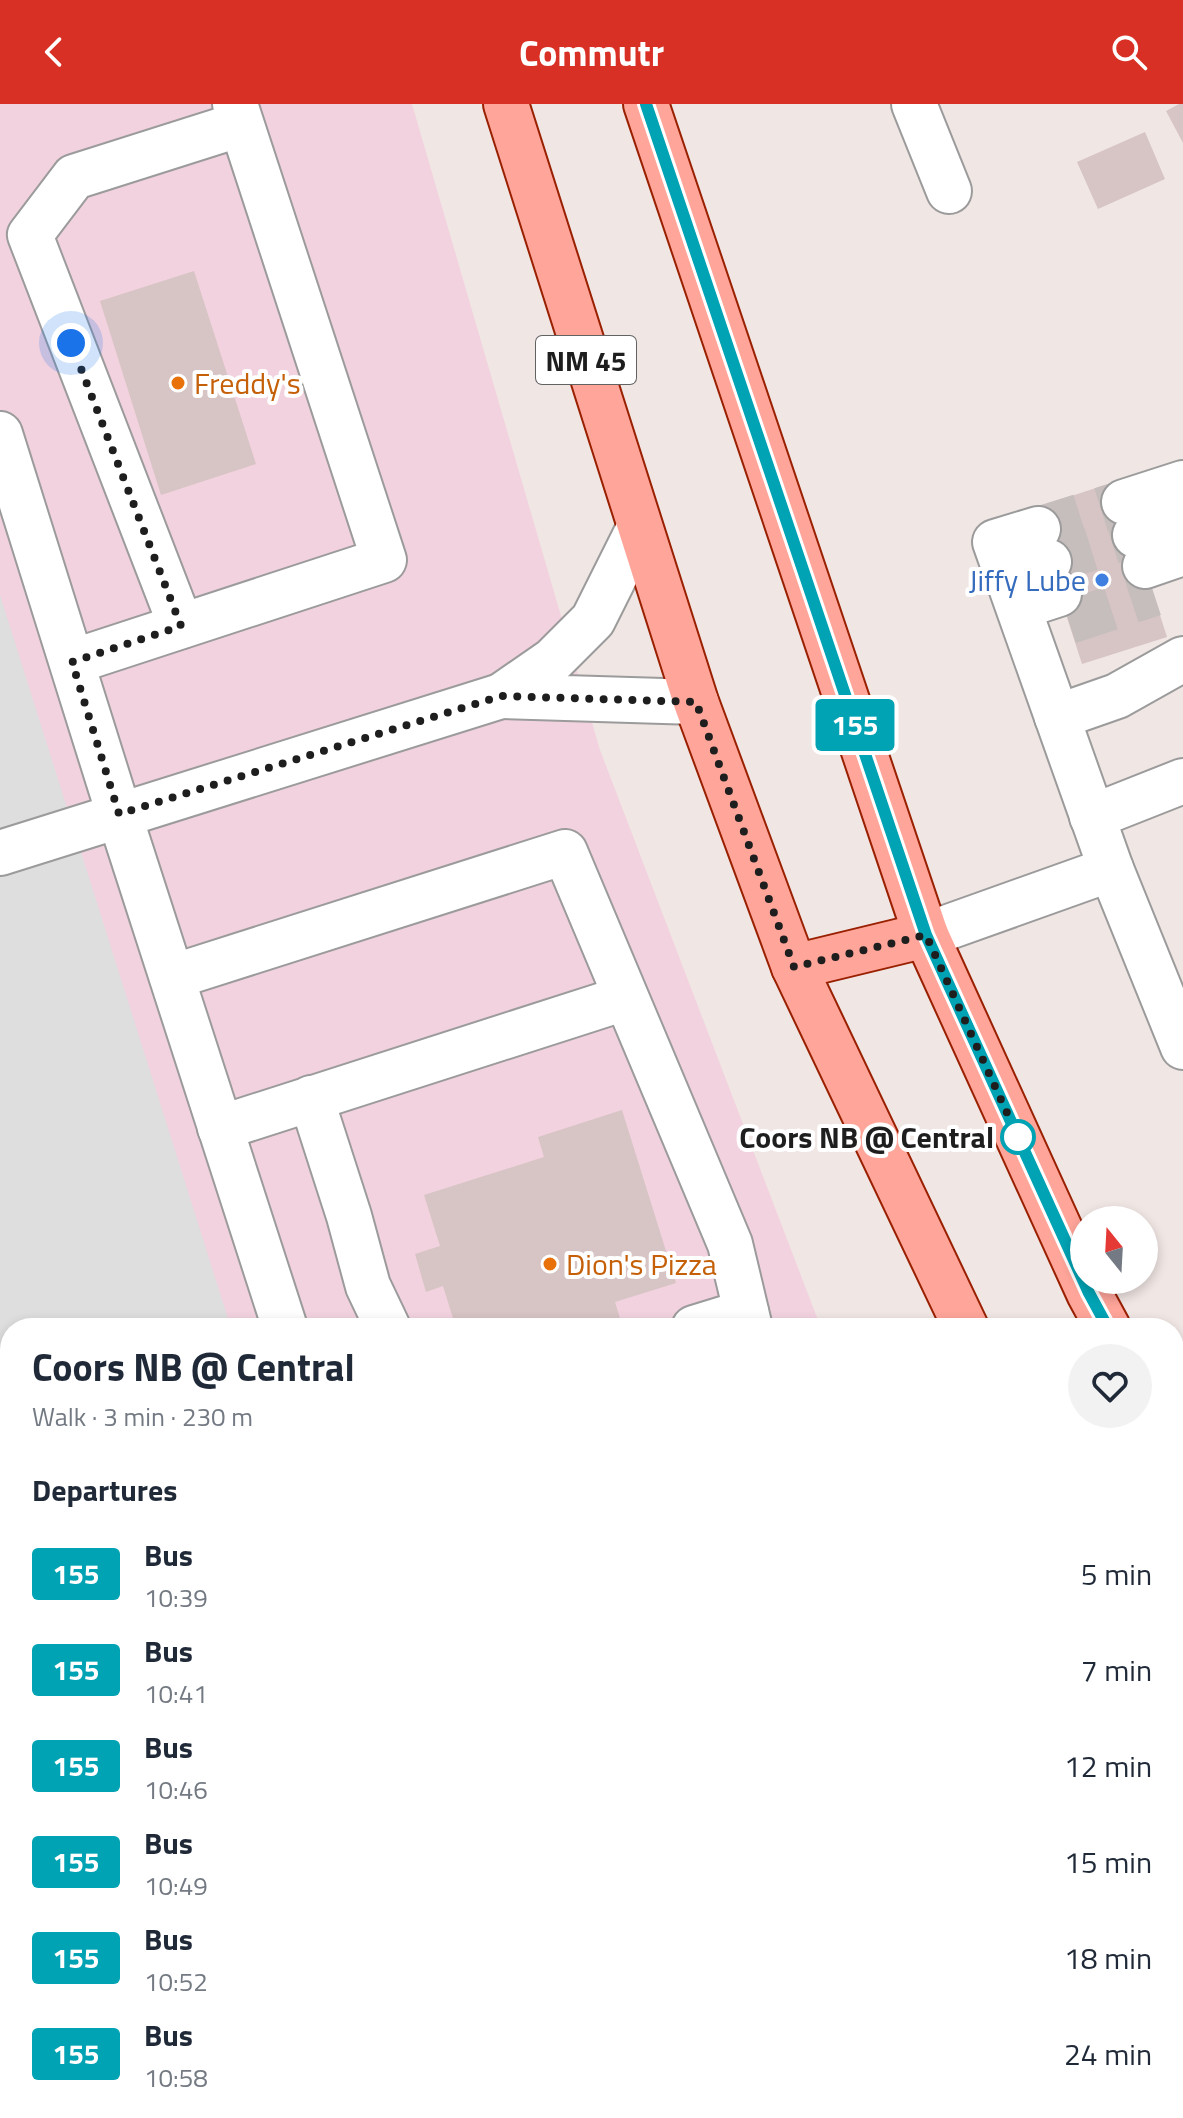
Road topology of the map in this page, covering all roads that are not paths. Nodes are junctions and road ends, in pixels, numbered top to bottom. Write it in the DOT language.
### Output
graph roads {
  1 [pos="506,104"];
  2 [pos="646,104"];
  3 [pos="914,104"];
  4 [pos="238,114"];
  5 [pos="949,191"];
  6 [pos="0,434"];
  7 [pos="1183,483"];
  8 [pos="1183,520"];
  9 [pos="639,528"];
  10 [pos="1154,556"];
  11 [pos="1039,589"];
  12 [pos="181,626"];
  13 [pos="1183,659"];
  14 [pos="72,662"];
  15 [pos="501,696"];
  16 [pos="696,702"];
  17 [pos="1057,717"];
  18 [pos="1183,781"];
  19 [pos="119,814"];
  20 [pos="1092,817"];
  21 [pos="0,853"];
  22 [pos="1111,869"];
  23 [pos="926,935"];
  24 [pos="794,967"];
  25 [pos="172,977"];
  26 [pos="625,998"];
  27 [pos="1183,1047"];
  28 [pos="311,1098"];
  29 [pos="220,1128"];
  30 [pos="282,1318"];
  31 [pos="383,1318"];
  32 [pos="748,1318"];
  33 [pos="961,1318"];
  34 [pos="1103,1318"];
  1 -- 9 [label="main road, NM 45"];
  2 -- 23 [label="main road"];
  3 -- 5 [label="lane"];
  4 -- 12 [label="lane"];
  4 -- 12 [label="lane"];
  6 -- 14 [label="lane"];
  7 -- 10 [label="lane"];
  8 -- 10 [label="lane"];
  9 -- 15 [label="lane"];
  9 -- 16 [label="main road, NM 45"];
  11 -- 17 [label="lane"];
  12 -- 14 [label="lane"];
  13 -- 17 [label="lane"];
  14 -- 19 [label="lane"];
  15 -- 16 [label="lane"];
  15 -- 19 [label="lane"];
  16 -- 24 [label="main road, NM 45"];
  17 -- 20 [label="lane"];
  18 -- 20 [label="lane"];
  19 -- 21 [label="lane"];
  19 -- 25 [label="lane"];
  20 -- 22 [label="lane"];
  22 -- 23 [label="lane"];
  22 -- 27 [label="lane"];
  23 -- 24 [label="main road"];
  23 -- 34 [label="main road"];
  24 -- 33 [label="main road, NM 45"];
  25 -- 26 [label="lane"];
  25 -- 29 [label="lane"];
  26 -- 28 [label="lane"];
  26 -- 32 [label="lane"];
  28 -- 29 [label="lane"];
  28 -- 31 [label="lane"];
  29 -- 30 [label="lane"];
}
